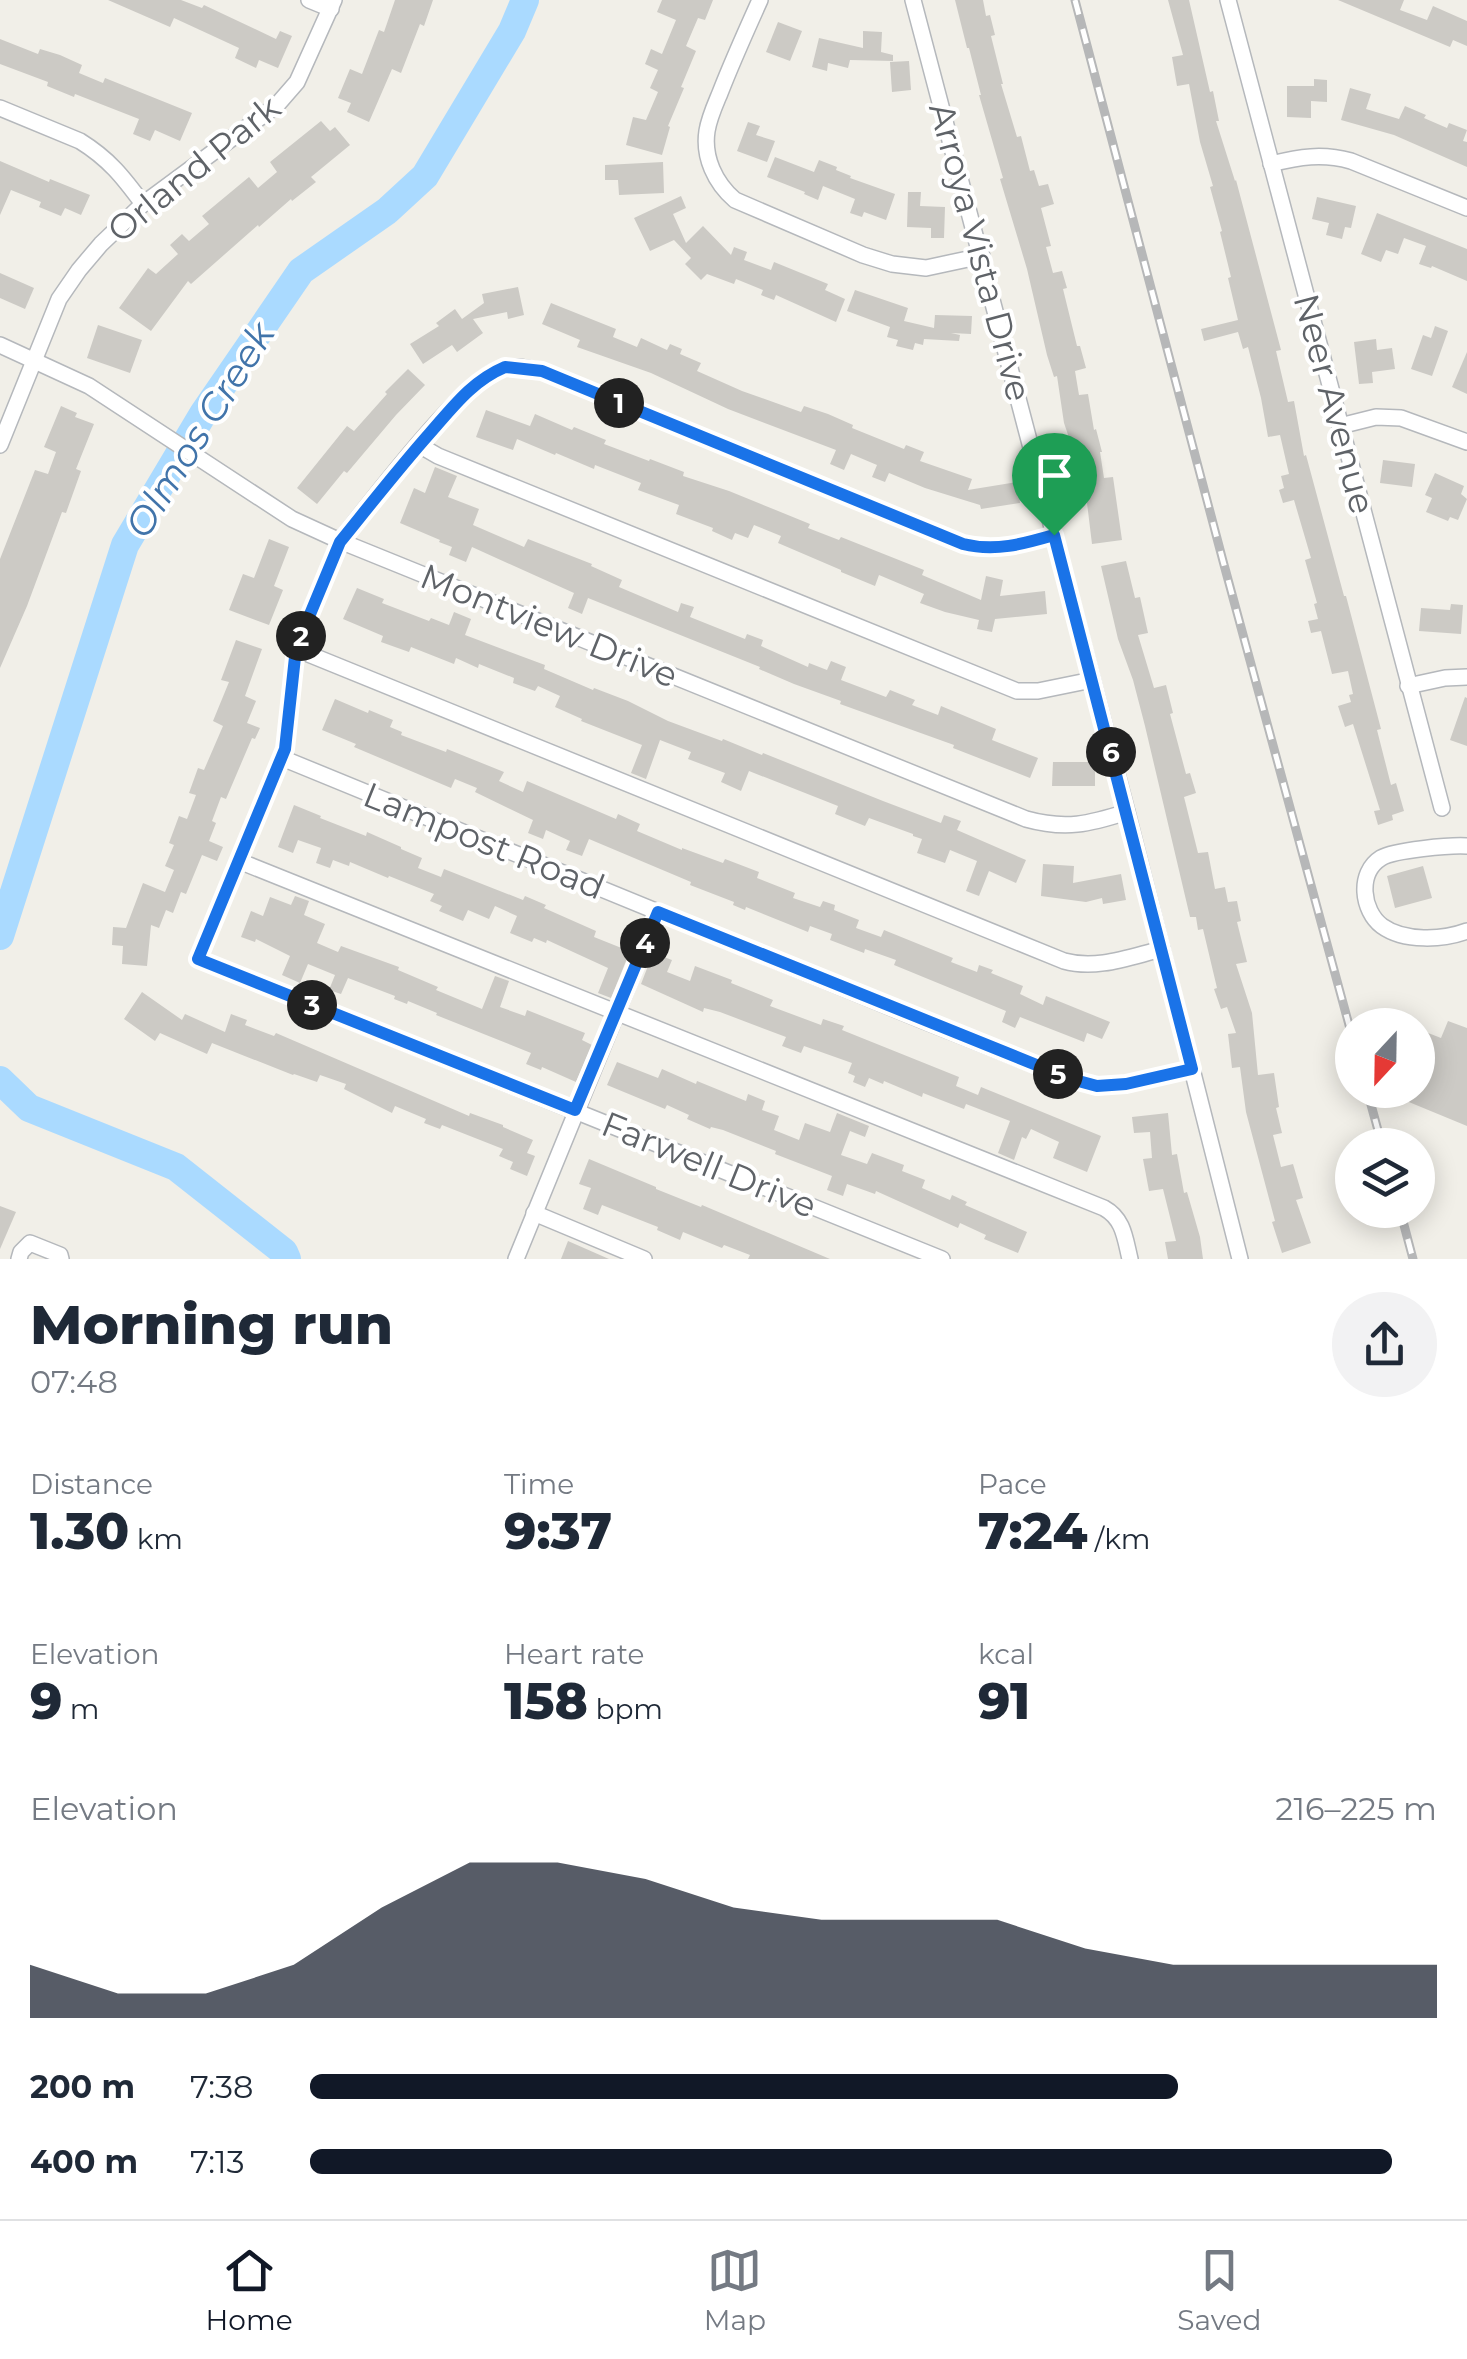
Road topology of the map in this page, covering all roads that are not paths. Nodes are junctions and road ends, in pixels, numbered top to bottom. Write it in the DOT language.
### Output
graph roads {
  1 [pos="308,0"];
  2 [pos="760,0"];
  3 [pos="913,0"];
  4 [pos="1228,0"];
  5 [pos="332,4"];
  6 [pos="0,108"];
  7 [pos="1271,164"];
  8 [pos="143,204"];
  9 [pos="1467,208"];
  10 [pos="982,256"];
  11 [pos="0,345"];
  12 [pos="34,359"];
  13 [pos="1340,426"];
  14 [pos="1467,442"];
  15 [pos="0,445"];
  16 [pos="419,446"];
  17 [pos="1054,535"];
  18 [pos="340,542"];
  19 [pos="296,649"];
  20 [pos="1467,677"];
  21 [pos="1092,680"];
  22 [pos="1408,686"];
  23 [pos="282,758"];
  24 [pos="1442,808"];
  25 [pos="1127,812"];
  26 [pos="1467,846"];
  27 [pos="239,861"];
  28 [pos="658,912"];
  29 [pos="1467,931"];
  30 [pos="1162,949"];
  31 [pos="616,1013"];
  32 [pos="1192,1069"];
  33 [pos="575,1110"];
  34 [pos="534,1213"];
  35 [pos="18,1259"];
  36 [pos="61,1259"];
  37 [pos="516,1259"];
  38 [pos="644,1259"];
  39 [pos="942,1259"];
  40 [pos="1130,1259"];
  41 [pos="1240,1259"];
  1 -- 5 [label="street"];
  2 -- 10 [label="street"];
  3 -- 10 [label="street, Arroya Vista Drive"];
  4 -- 7 [label="street, Neer Avenue"];
  5 -- 8 [label="street, Orland Park"];
  6 -- 8 [label="street"];
  7 -- 9 [label="street"];
  7 -- 13 [label="street, Neer Avenue"];
  8 -- 12 [label="street, Orland Park"];
  10 -- 17 [label="street, Arroya Vista Drive"];
  11 -- 12 [label="street, Montview Drive"];
  12 -- 15 [label="street, Orland Park"];
  12 -- 18 [label="street, Montview Drive"];
  13 -- 14 [label="street"];
  13 -- 22 [label="street, Neer Avenue"];
  16 -- 17 [label="street"];
  16 -- 18 [label="street"];
  16 -- 21 [label="street"];
  17 -- 21 [label="street, Arroya Vista Drive"];
  18 -- 19 [label="street"];
  18 -- 25 [label="street, Montview Drive"];
  19 -- 23 [label="street"];
  19 -- 30 [label="street"];
  20 -- 22 [label="street"];
  21 -- 25 [label="street, Arroya Vista Drive"];
  22 -- 24 [label="street, Neer Avenue"];
  23 -- 27 [label="street"];
  23 -- 28 [label="street, Lampost Road"];
  25 -- 30 [label="street, Arroya Vista Drive"];
  26 -- 29 [label="street"];
  27 -- 31 [label="street"];
  27 -- 33 [label="street, Farwell Drive"];
  28 -- 31 [label="street"];
  28 -- 32 [label="street, Lampost Road"];
  30 -- 32 [label="street, Arroya Vista Drive"];
  31 -- 33 [label="street"];
  31 -- 40 [label="street"];
  32 -- 41 [label="street, Arroya Vista Drive"];
  33 -- 34 [label="street"];
  33 -- 39 [label="street, Farwell Drive"];
  34 -- 37 [label="street"];
  34 -- 38 [label="street"];
  35 -- 36 [label="street"];
}
